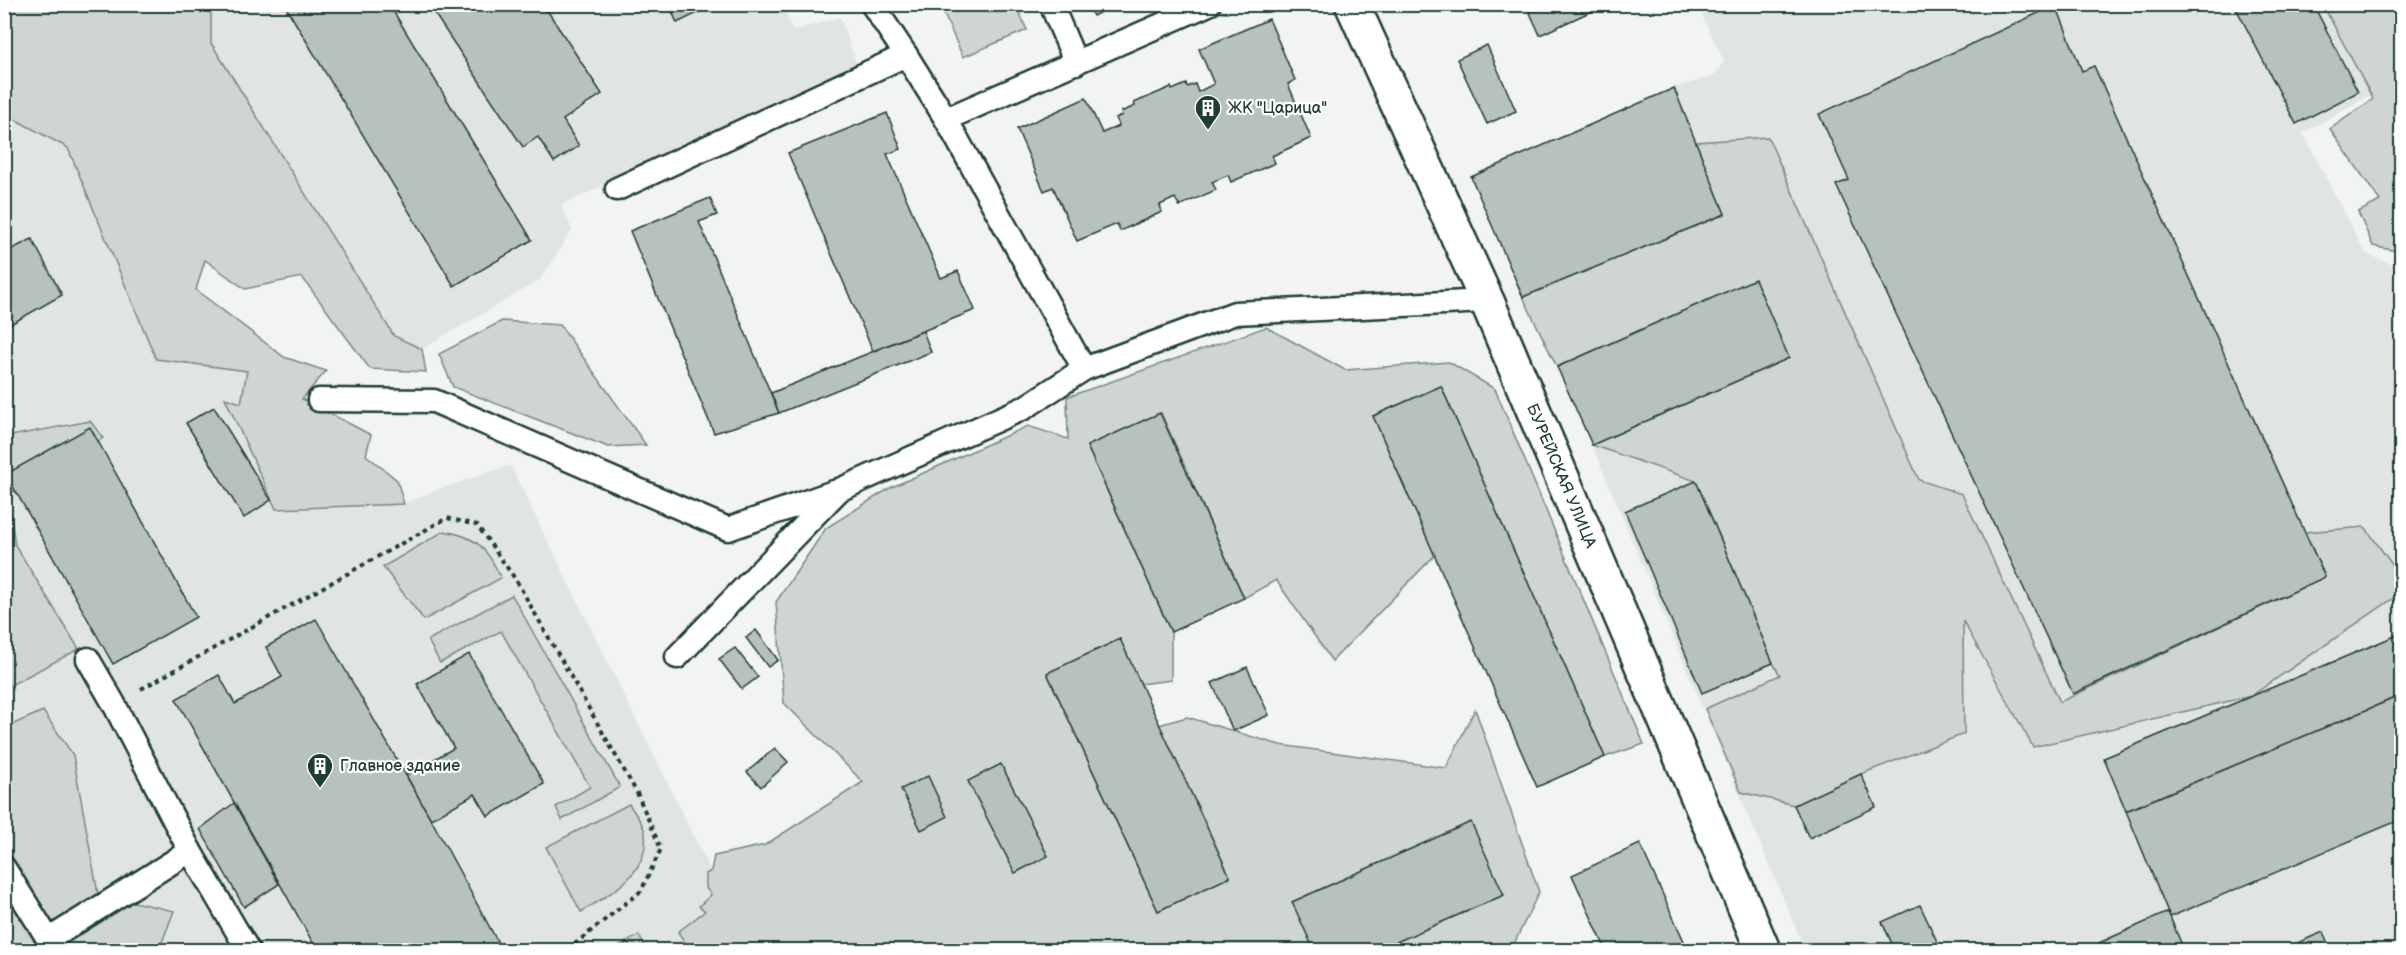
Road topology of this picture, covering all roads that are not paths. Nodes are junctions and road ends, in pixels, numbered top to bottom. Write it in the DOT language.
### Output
graph roads {
  1 [pos="872,4"];
  2 [pos="1051,4"];
  3 [pos="1209,4"];
  4 [pos="1352,4"];
  5 [pos="906,55"];
  6 [pos="1076,63"];
  7 [pos="946,119"];
  8 [pos="617,189"];
  9 [pos="1487,301"];
  10 [pos="1084,369"];
  11 [pos="319,400"];
  12 [pos="838,490"];
  13 [pos="677,657"];
  14 [pos="88,659"];
  15 [pos="190,851"];
  16 [pos="4,868"];
  17 [pos="51,945"];
  18 [pos="248,951"];
  19 [pos="1763,951"];
  1 -- 5 [label="lane"];
  2 -- 6 [label="lane"];
  3 -- 6 [label="lane"];
  4 -- 9 [label="street, БУРЕЙСКАЯ УЛИЦА"];
  5 -- 7 [label="lane"];
  5 -- 8 [label="lane"];
  6 -- 7 [label="lane"];
  7 -- 10 [label="lane"];
  9 -- 10 [label="lane"];
  9 -- 19 [label="street, БУРЕЙСКАЯ УЛИЦА"];
  10 -- 12 [label="lane"];
  11 -- 12 [label="lane"];
  12 -- 13 [label="lane"];
  14 -- 15 [label="lane"];
  15 -- 17 [label="lane"];
  15 -- 18 [label="lane"];
  16 -- 17 [label="lane"];
}
